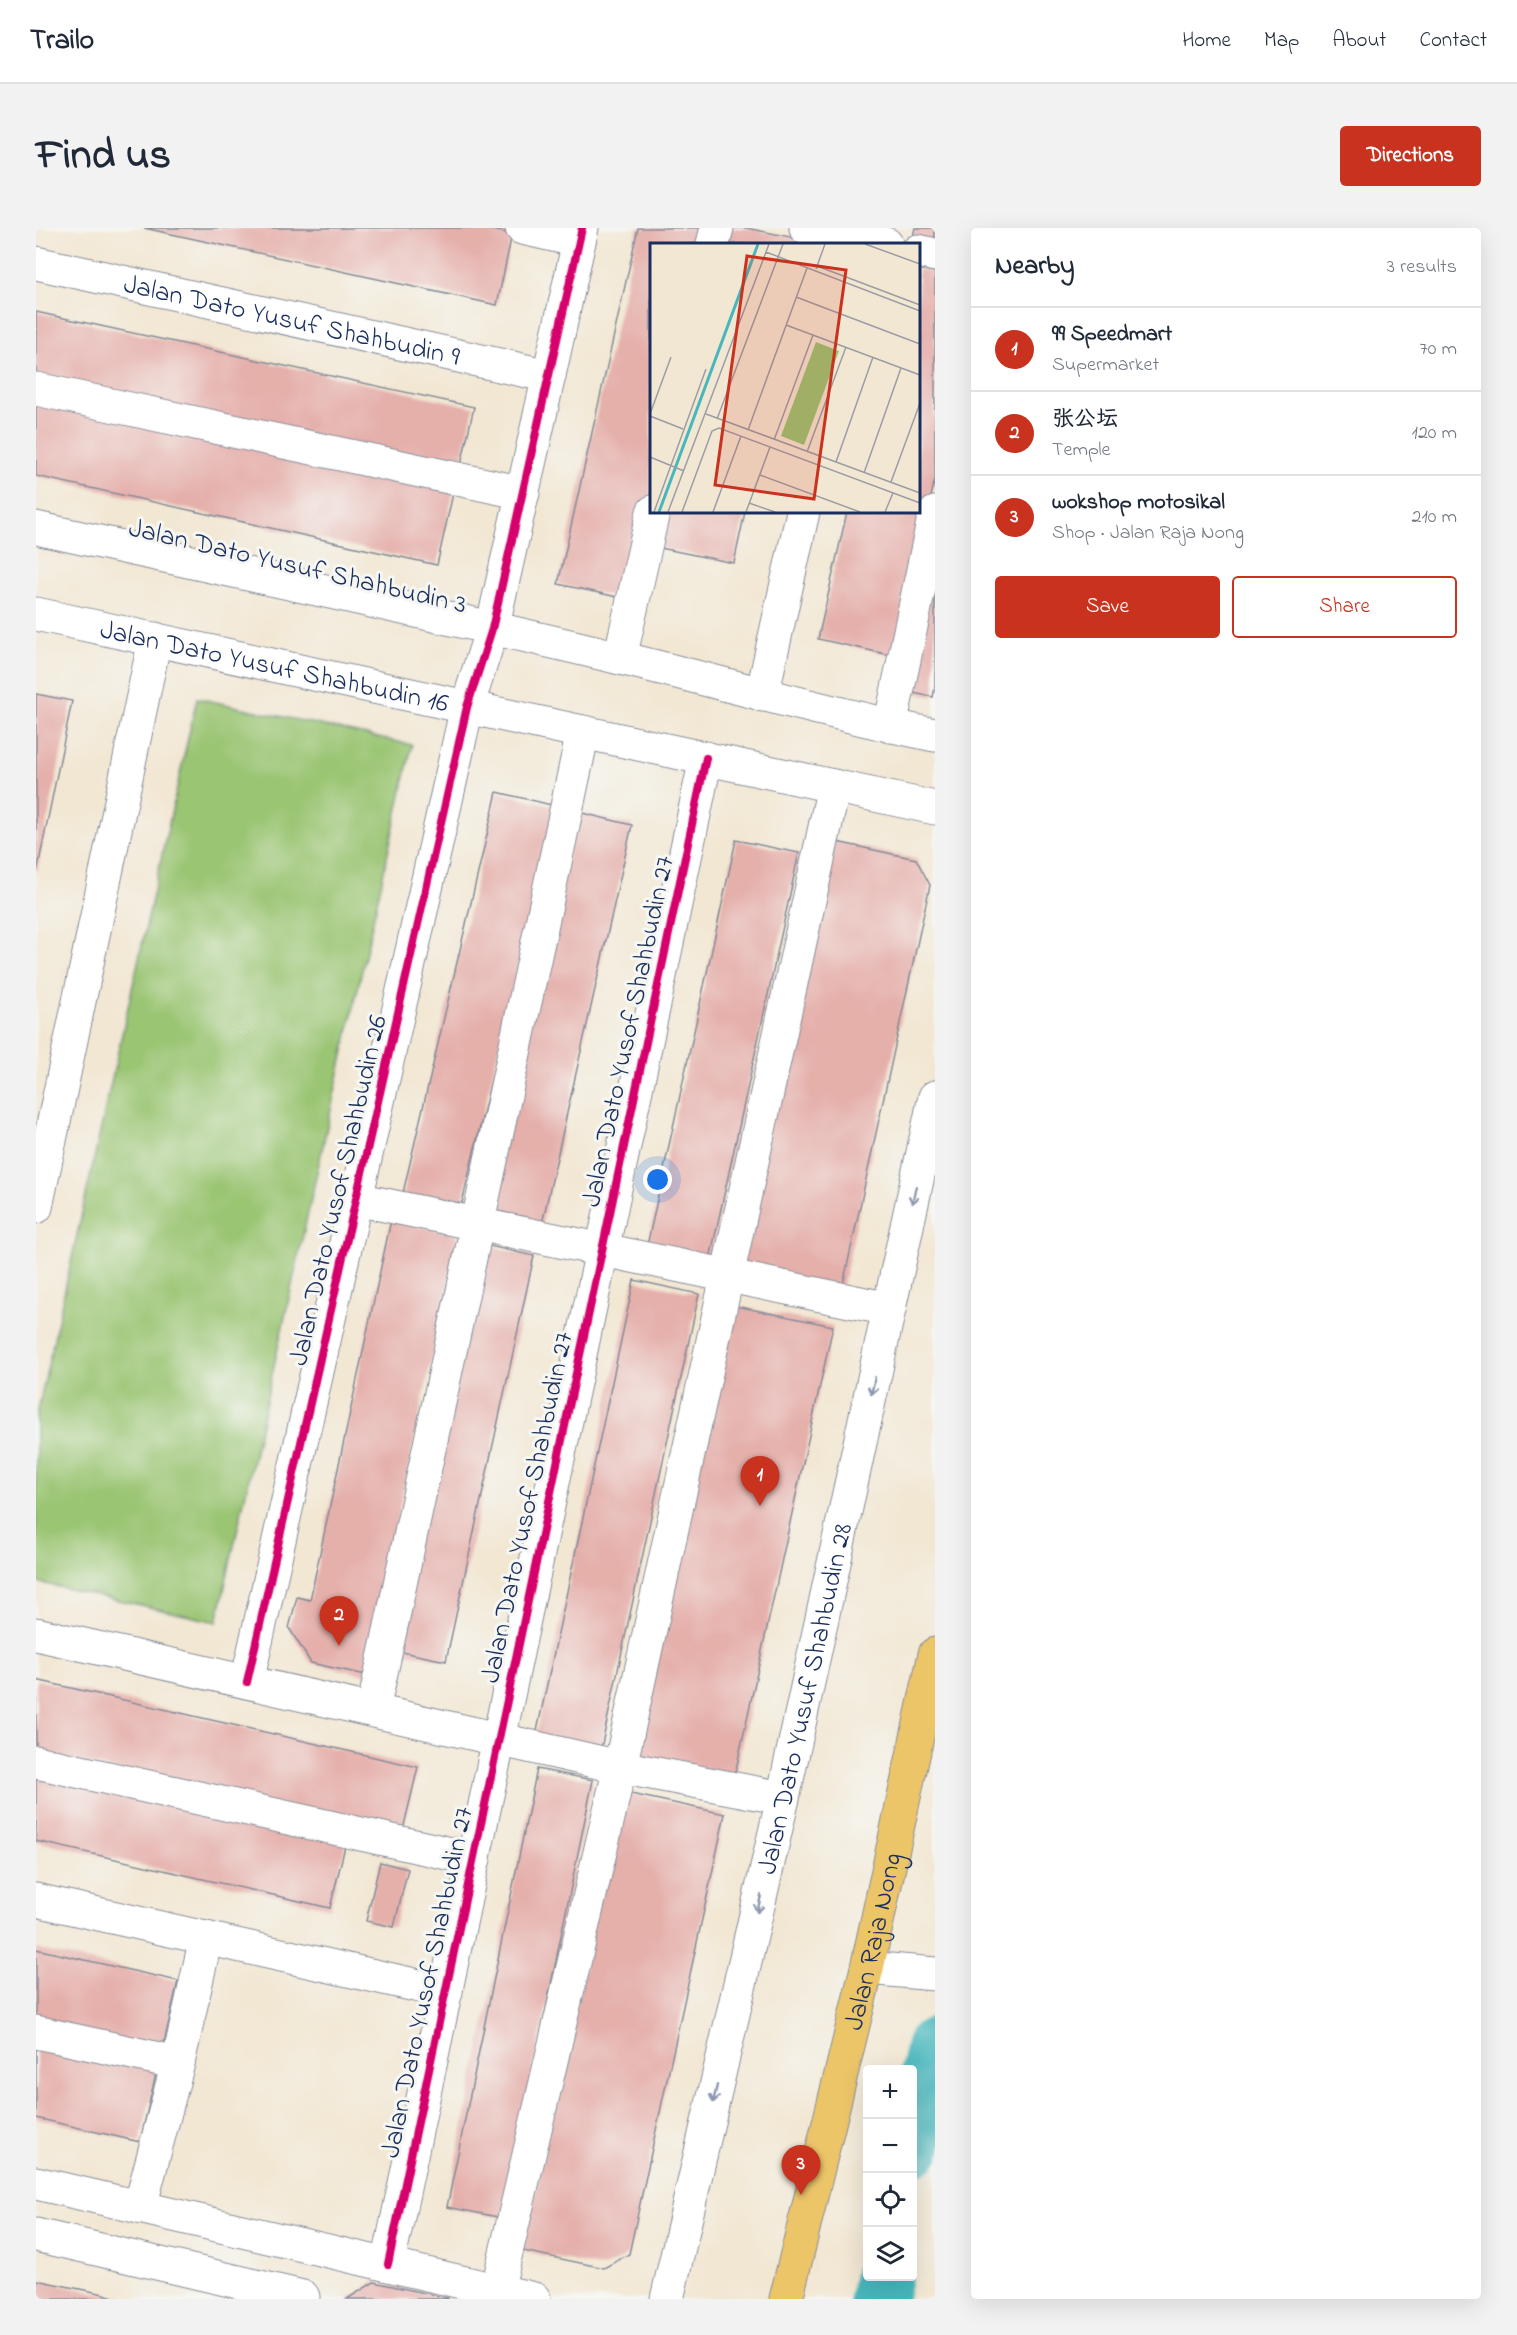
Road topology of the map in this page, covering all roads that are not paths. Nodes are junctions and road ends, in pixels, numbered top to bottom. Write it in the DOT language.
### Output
graph roads {
  1 [pos="522,228"];
  2 [pos="717,228"];
  3 [pos="806,228"];
  4 [pos="581,234"];
  5 [pos="868,239"];
  6 [pos="713,243"];
  7 [pos="920,251"];
  8 [pos="935,255"];
  9 [pos="36,263"];
  10 [pos="549,376"];
  11 [pos="36,389"];
  12 [pos="523,493"];
  13 [pos="653,513"];
  14 [pos="803,513"];
  15 [pos="935,513"];
  16 [pos="36,528"];
  17 [pos="36,614"];
  18 [pos="492,630"];
  19 [pos="155,639"];
  20 [pos="621,658"];
  21 [pos="762,695"];
  22 [pos="467,707"];
  23 [pos="890,726"];
  24 [pos="583,732"];
  25 [pos="935,735"];
  26 [pos="706,759"];
  27 [pos="834,786"];
  28 [pos="935,808"];
  29 [pos="935,1097"];
  30 [pos="44,1127"];
  31 [pos="356,1199"];
  32 [pos="36,1207"];
  33 [pos="477,1224"];
  34 [pos="602,1250"];
  35 [pos="727,1276"];
  36 [pos="889,1309"];
  37 [pos="36,1634"];
  38 [pos="935,1654"];
  39 [pos="247,1682"];
  40 [pos="373,1710"];
  41 [pos="499,1739"];
  42 [pos="36,1762"];
  43 [pos="620,1767"];
  44 [pos="783,1798"];
  45 [pos="474,1859"];
  46 [pos="36,1900"];
  47 [pos="206,1938"];
  48 [pos="867,1968"];
  49 [pos="935,1974"];
  50 [pos="446,1992"];
  51 [pos="36,2032"];
  52 [pos="178,2063"];
  53 [pos="36,2183"];
  54 [pos="140,2207"];
  55 [pos="36,2235"];
  56 [pos="314,2247"];
  57 [pos="388,2264"];
  58 [pos="496,2295"];
  59 [pos="303,2298"];
  60 [pos="534,2299"];
  61 [pos="667,2299"];
  62 [pos="786,2299"];
  1 -- 4 [label="street"];
  2 -- 6 [label="street"];
  3 -- 5 [label="street"];
  4 -- 10 [label="street, Jalan Dato Yusof Shahbudin 26"];
  7 -- 8 [label="street"];
  9 -- 10 [label="street, Jalan Dato Yusuf Shahbudin 9"];
  10 -- 12 [label="street, Jalan Dato Yusof Shahbudin 26"];
  11 -- 12 [label="street"];
  12 -- 18 [label="street, Jalan Dato Yusof Shahbudin 26"];
  13 -- 20 [label="street"];
  14 -- 21 [label="street"];
  15 -- 23 [label="street"];
  16 -- 18 [label="street, Jalan Dato Yusuf Shahbudin 3"];
  17 -- 19 [label="street, Jalan Dato Yusuf Shahbudin 16"];
  18 -- 20 [label="street, Jalan Dato Yusuf Shahbudin 3"];
  18 -- 22 [label="street, Jalan Dato Yusof Shahbudin 26"];
  19 -- 22 [label="street, Jalan Dato Yusuf Shahbudin 16"];
  19 -- 30 [label="street"];
  20 -- 21 [label="street, Jalan Dato Yusuf Shahbudin 3"];
  21 -- 23 [label="street, Jalan Dato Yusuf Shahbudin 3"];
  22 -- 24 [label="street, Jalan Dato Yusuf Shahbudin 16"];
  22 -- 31 [label="street, Jalan Dato Yusof Shahbudin 26"];
  23 -- 25 [label="street, Jalan Dato Yusuf Shahbudin 3"];
  24 -- 26 [label="street, Jalan Dato Yusuf Shahbudin 16"];
  24 -- 33 [label="street"];
  26 -- 27 [label="street, Jalan Dato Yusuf Shahbudin 16"];
  26 -- 34 [label="street, Jalan Dato Yusof Shahbudin 27"];
  27 -- 28 [label="street, Jalan Dato Yusuf Shahbudin 16"];
  27 -- 35 [label="street"];
  29 -- 36 [label="street, Jalan Dato Yusuf Shahbudin 28, one-way"];
  30 -- 32 [label="street"];
  31 -- 33 [label="street"];
  31 -- 39 [label="street, Jalan Dato Yusof Shahbudin 26"];
  33 -- 34 [label="street"];
  33 -- 40 [label="street"];
  34 -- 35 [label="street"];
  34 -- 41 [label="street, Jalan Dato Yusof Shahbudin 27"];
  35 -- 36 [label="street"];
  35 -- 43 [label="street"];
  36 -- 44 [label="street, Jalan Dato Yusuf Shahbudin 28, one-way"];
  37 -- 39 [label="street"];
  38 -- 48 [label="main road, Jalan Raja Nong"];
  39 -- 40 [label="street"];
  40 -- 41 [label="street"];
  41 -- 43 [label="street"];
  41 -- 45 [label="street, Jalan Dato Yusof Shahbudin 27"];
  42 -- 45 [label="street"];
  43 -- 44 [label="street"];
  43 -- 58 [label="street"];
  44 -- 61 [label="street, Jalan Dato Yusuf Shahbudin 28, one-way"];
  45 -- 50 [label="street, Jalan Dato Yusof Shahbudin 27"];
  46 -- 47 [label="street"];
  47 -- 50 [label="street"];
  47 -- 52 [label="street"];
  48 -- 49 [label="street"];
  48 -- 62 [label="main road, Jalan Raja Nong"];
  50 -- 57 [label="street, Jalan Dato Yusof Shahbudin 27"];
  51 -- 52 [label="street"];
  52 -- 54 [label="street"];
  53 -- 54 [label="street"];
  54 -- 56 [label="street"];
  55 -- 59 [label="street"];
  56 -- 57 [label="street"];
  56 -- 59 [label="street"];
  57 -- 58 [label="street"];
  58 -- 60 [label="street"];
}
